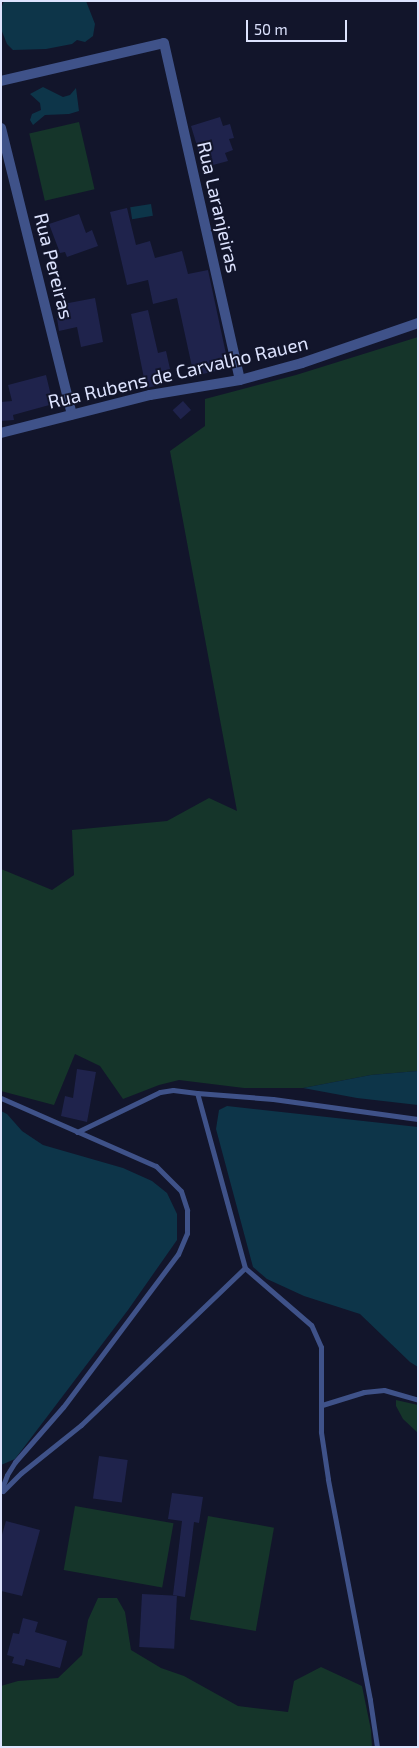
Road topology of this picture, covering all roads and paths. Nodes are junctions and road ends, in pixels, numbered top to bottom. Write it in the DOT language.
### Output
graph roads {
  1 [pos="1,81"];
  2 [pos="1,128"];
  3 [pos="418,323"];
  4 [pos="240,380"];
  5 [pos="72,414"];
  6 [pos="1,433"];
  7 [pos="197,1093"];
  8 [pos="1,1098"];
  9 [pos="418,1119"];
  10 [pos="77,1132"];
  11 [pos="245,1268"];
  12 [pos="418,1400"];
  13 [pos="322,1404"];
  14 [pos="1,1492"];
  15 [pos="376,1747"];
  1 -- 4 [label="street, Rua Laranjeiras"];
  2 -- 5 [label="street, Rua Pereiras"];
  3 -- 4 [label="street, Rua Rubens de Carvalho Rauen"];
  4 -- 5 [label="street, Rua Rubens de Carvalho Rauen"];
  5 -- 6 [label="street, Rua Rubens de Carvalho Rauen"];
  7 -- 9 [label="lane"];
  7 -- 10 [label="lane"];
  7 -- 11 [label="lane"];
  8 -- 10 [label="lane"];
  10 -- 14 [label="lane"];
  11 -- 13 [label="lane"];
  11 -- 14 [label="lane"];
  12 -- 13 [label="lane"];
  13 -- 15 [label="lane"];
}
